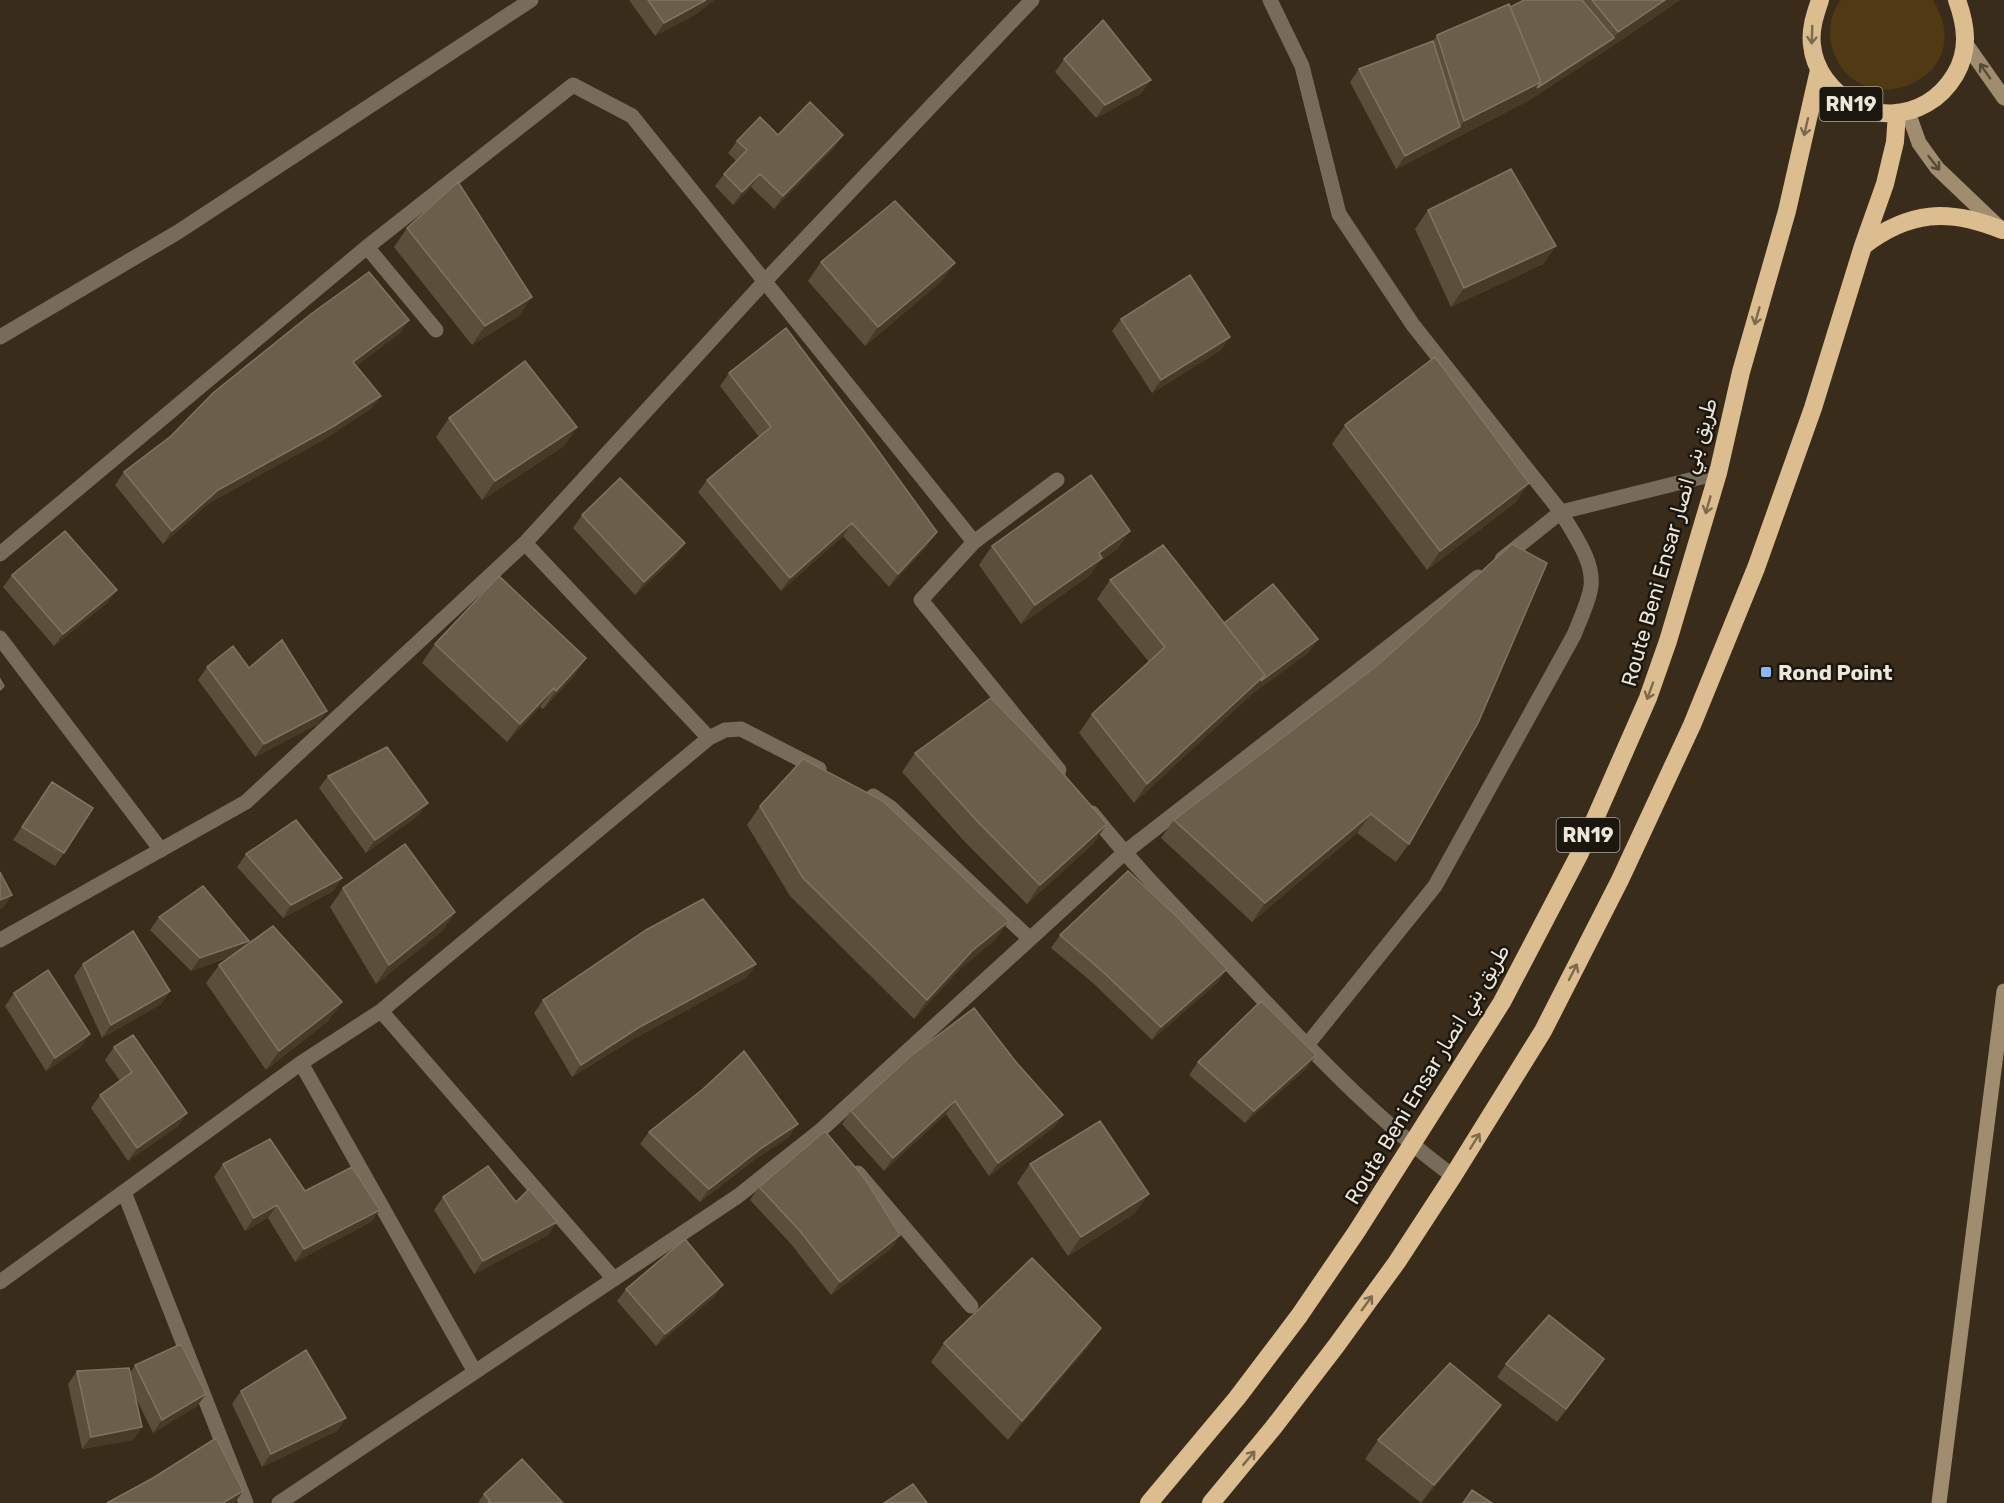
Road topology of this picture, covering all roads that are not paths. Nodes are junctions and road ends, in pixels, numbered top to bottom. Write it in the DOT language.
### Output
graph roads {
  1 [pos="531,0"];
  2 [pos="1032,0"];
  3 [pos="1270,0"];
  4 [pos="1820,0"];
  5 [pos="1957,0"];
  6 [pos="1966,44"];
  7 [pos="1819,70"];
  8 [pos="2004,98"];
  9 [pos="1903,112"];
  10 [pos="2003,232"];
  11 [pos="1863,246"];
  12 [pos="366,247"];
  13 [pos="765,281"];
  14 [pos="436,330"];
  15 [pos="0,337"];
  16 [pos="1718,473"];
  17 [pos="1057,480"];
  18 [pos="1561,512"];
  19 [pos="974,542"];
  20 [pos="525,543"];
  21 [pos="0,554"];
  22 [pos="0,638"];
  23 [pos="709,738"];
  24 [pos="832,775"];
  25 [pos="1067,781"];
  26 [pos="862,790"];
  27 [pos="1081,799"];
  28 [pos="161,850"];
  29 [pos="1124,853"];
  30 [pos="1030,939"];
  31 [pos="0,940"];
  32 [pos="2004,991"];
  33 [pos="381,1011"];
  34 [pos="1307,1045"];
  35 [pos="301,1063"];
  36 [pos="1411,1145"];
  37 [pos="851,1165"];
  38 [pos="1453,1176"];
  39 [pos="124,1192"];
  40 [pos="614,1279"];
  41 [pos="0,1282"];
  42 [pos="971,1306"];
  43 [pos="475,1372"];
  44 [pos="246,1503"];
  45 [pos="279,1503"];
  46 [pos="1149,1503"];
  47 [pos="1211,1503"];
  48 [pos="1939,1503"];
  1 -- 15 [label="street"];
  2 -- 13 [label="street"];
  3 -- 18 [label="street"];
  4 -- 7 [label="highway, RN19, one-way"];
  5 -- 6 [label="highway, RN19"];
  8 -- 6 [label="street, one-way"];
  6 -- 9 [label="highway, RN19"];
  7 -- 9 [label="highway, RN19"];
  7 -- 16 [label="highway, Route Beni Ensar طريق بني انصار / RN19, one-way"];
  9 -- 10 [label="street, one-way"];
  9 -- 11 [label="highway, RN19"];
  10 -- 11 [label="highway"];
  38 -- 11 [label="highway, RN19, one-way"];
  12 -- 13 [label="street"];
  12 -- 14 [label="street"];
  12 -- 21 [label="street"];
  13 -- 19 [label="street"];
  13 -- 20 [label="street"];
  16 -- 18 [label="street"];
  16 -- 36 [label="highway, Route Beni Ensar طريق بني انصار / RN19, one-way"];
  17 -- 19 [label="street"];
  18 -- 29 [label="street"];
  18 -- 34 [label="street"];
  19 -- 25 [label="street"];
  20 -- 23 [label="street"];
  20 -- 28 [label="street"];
  22 -- 28 [label="street"];
  23 -- 24 [label="street"];
  23 -- 33 [label="street"];
  26 -- 30 [label="street"];
  27 -- 29 [label="street"];
  28 -- 31 [label="street"];
  29 -- 30 [label="street"];
  29 -- 34 [label="street"];
  30 -- 40 [label="street"];
  32 -- 48 [label="street"];
  33 -- 35 [label="street"];
  33 -- 40 [label="street"];
  34 -- 36 [label="street"];
  35 -- 39 [label="street"];
  35 -- 43 [label="street"];
  36 -- 38 [label="street"];
  36 -- 46 [label="highway, Route Beni Ensar طريق بني انصار / RN19"];
  37 -- 42 [label="street"];
  47 -- 38 [label="highway, RN19, one-way"];
  39 -- 41 [label="street"];
  39 -- 44 [label="street"];
  40 -- 43 [label="street"];
  43 -- 45 [label="street"];
}
